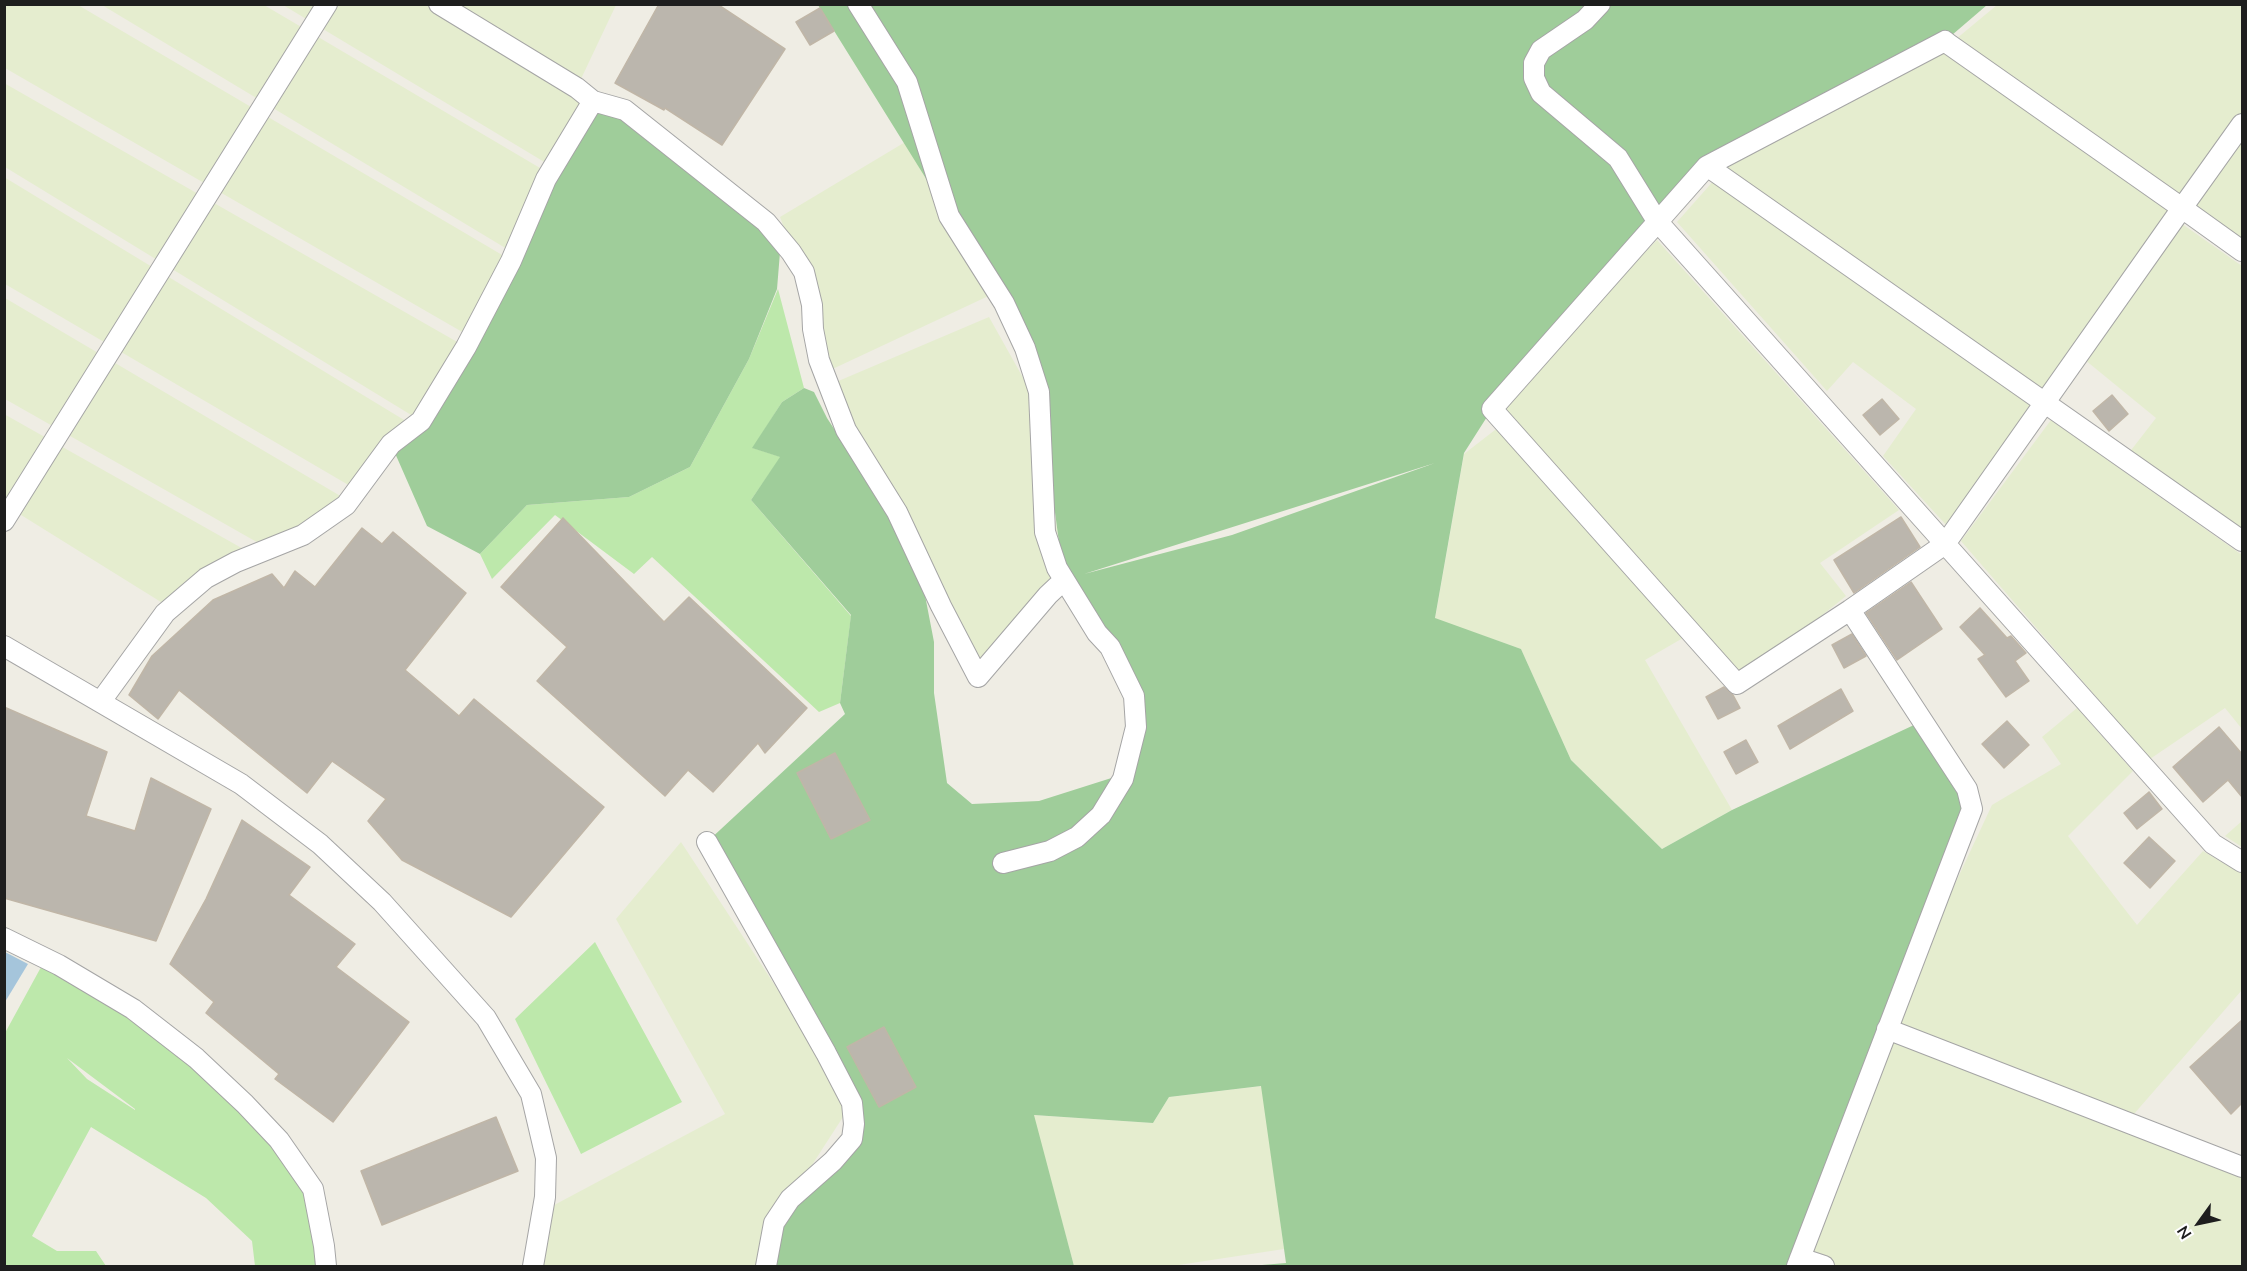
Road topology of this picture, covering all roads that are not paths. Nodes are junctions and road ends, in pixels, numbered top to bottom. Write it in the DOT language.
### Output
graph roads {
  1 [pos="327,4"];
  2 [pos="439,4"];
  3 [pos="858,4"];
  4 [pos="1600,4"];
  5 [pos="592,101"];
  6 [pos="2242,124"];
  7 [pos="1707,166"];
  8 [pos="2182,208"];
  9 [pos="1657,221"];
  10 [pos="2242,251"];
  11 [pos="2045,402"];
  12 [pos="4,521"];
  13 [pos="2242,541"];
  14 [pos="1945,544"];
  15 [pos="1064,580"];
  16 [pos="1850,610"];
  17 [pos="4,646"];
  18 [pos="101,701"];
  19 [pos="707,842"];
  20 [pos="2242,862"];
  21 [pos="1003,863"];
  22 [pos="4,938"];
  23 [pos="1887,1029"];
  24 [pos="2242,1167"];
  25 [pos="1799,1262"];
  26 [pos="326,1266"];
  27 [pos="533,1266"];
  28 [pos="766,1266"];
  29 [pos="1824,1266"];
  1 -- 12 [label="street"];
  2 -- 5 [label="street"];
  3 -- 15 [label="street"];
  4 -- 9 [label="street"];
  5 -- 15 [label="street"];
  5 -- 18 [label="street"];
  6 -- 8 [label="street"];
  7 -- 8 [label="street"];
  7 -- 9 [label="street"];
  7 -- 11 [label="street"];
  8 -- 10 [label="street"];
  8 -- 11 [label="street"];
  9 -- 14 [label="street"];
  9 -- 16 [label="street"];
  11 -- 13 [label="street"];
  11 -- 14 [label="street"];
  14 -- 16 [label="street"];
  14 -- 20 [label="street"];
  15 -- 21 [label="street"];
  16 -- 23 [label="street"];
  17 -- 18 [label="street"];
  18 -- 27 [label="street"];
  19 -- 28 [label="street"];
  22 -- 26 [label="street"];
  23 -- 24 [label="street"];
  23 -- 25 [label="street"];
  25 -- 29 [label="street"];
}
